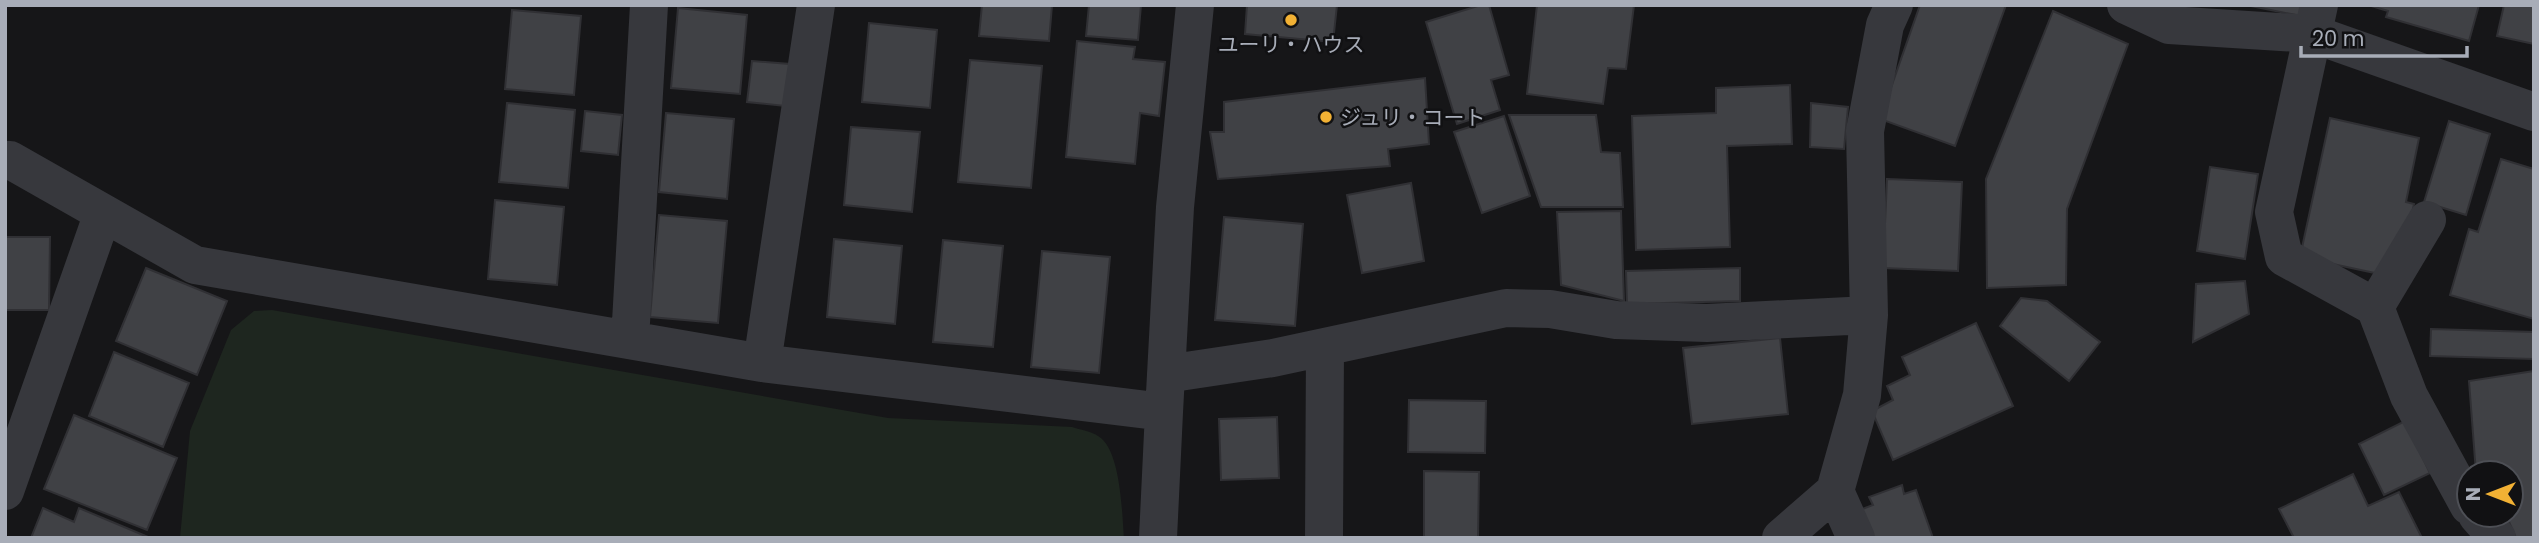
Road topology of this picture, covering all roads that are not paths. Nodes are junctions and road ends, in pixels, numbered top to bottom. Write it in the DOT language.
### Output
graph roads {
  1 [pos="649,5"];
  2 [pos="816,5"];
  3 [pos="1195,5"];
  4 [pos="1894,5"];
  5 [pos="2126,5"];
  6 [pos="2316,20"];
  7 [pos="2534,112"];
  8 [pos="5,160"];
  9 [pos="103,212"];
  10 [pos="2427,220"];
  11 [pos="2375,307"];
  12 [pos="1868,314"];
  13 [pos="630,340"];
  14 [pos="1325,347"];
  15 [pos="762,363"];
  16 [pos="1166,374"];
  17 [pos="1164,412"];
  18 [pos="2455,480"];
  19 [pos="5,491"];
  20 [pos="1835,491"];
  21 [pos="1158,538"];
  22 [pos="1324,538"];
  23 [pos="1782,538"];
  24 [pos="1856,538"];
  1 -- 13 [label="street"];
  2 -- 15 [label="street"];
  3 -- 16 [label="street"];
  4 -- 12 [label="street"];
  5 -- 6 [label="street"];
  6 -- 7 [label="street"];
  6 -- 11 [label="street"];
  8 -- 9 [label="street"];
  9 -- 13 [label="street"];
  9 -- 19 [label="street"];
  10 -- 11 [label="street"];
  11 -- 18 [label="street"];
  12 -- 14 [label="street"];
  12 -- 20 [label="street"];
  13 -- 15 [label="street"];
  14 -- 16 [label="street"];
  14 -- 22 [label="street"];
  15 -- 17 [label="street"];
  16 -- 17 [label="street"];
  17 -- 21 [label="street"];
  20 -- 23 [label="street"];
  20 -- 24 [label="street"];
}
